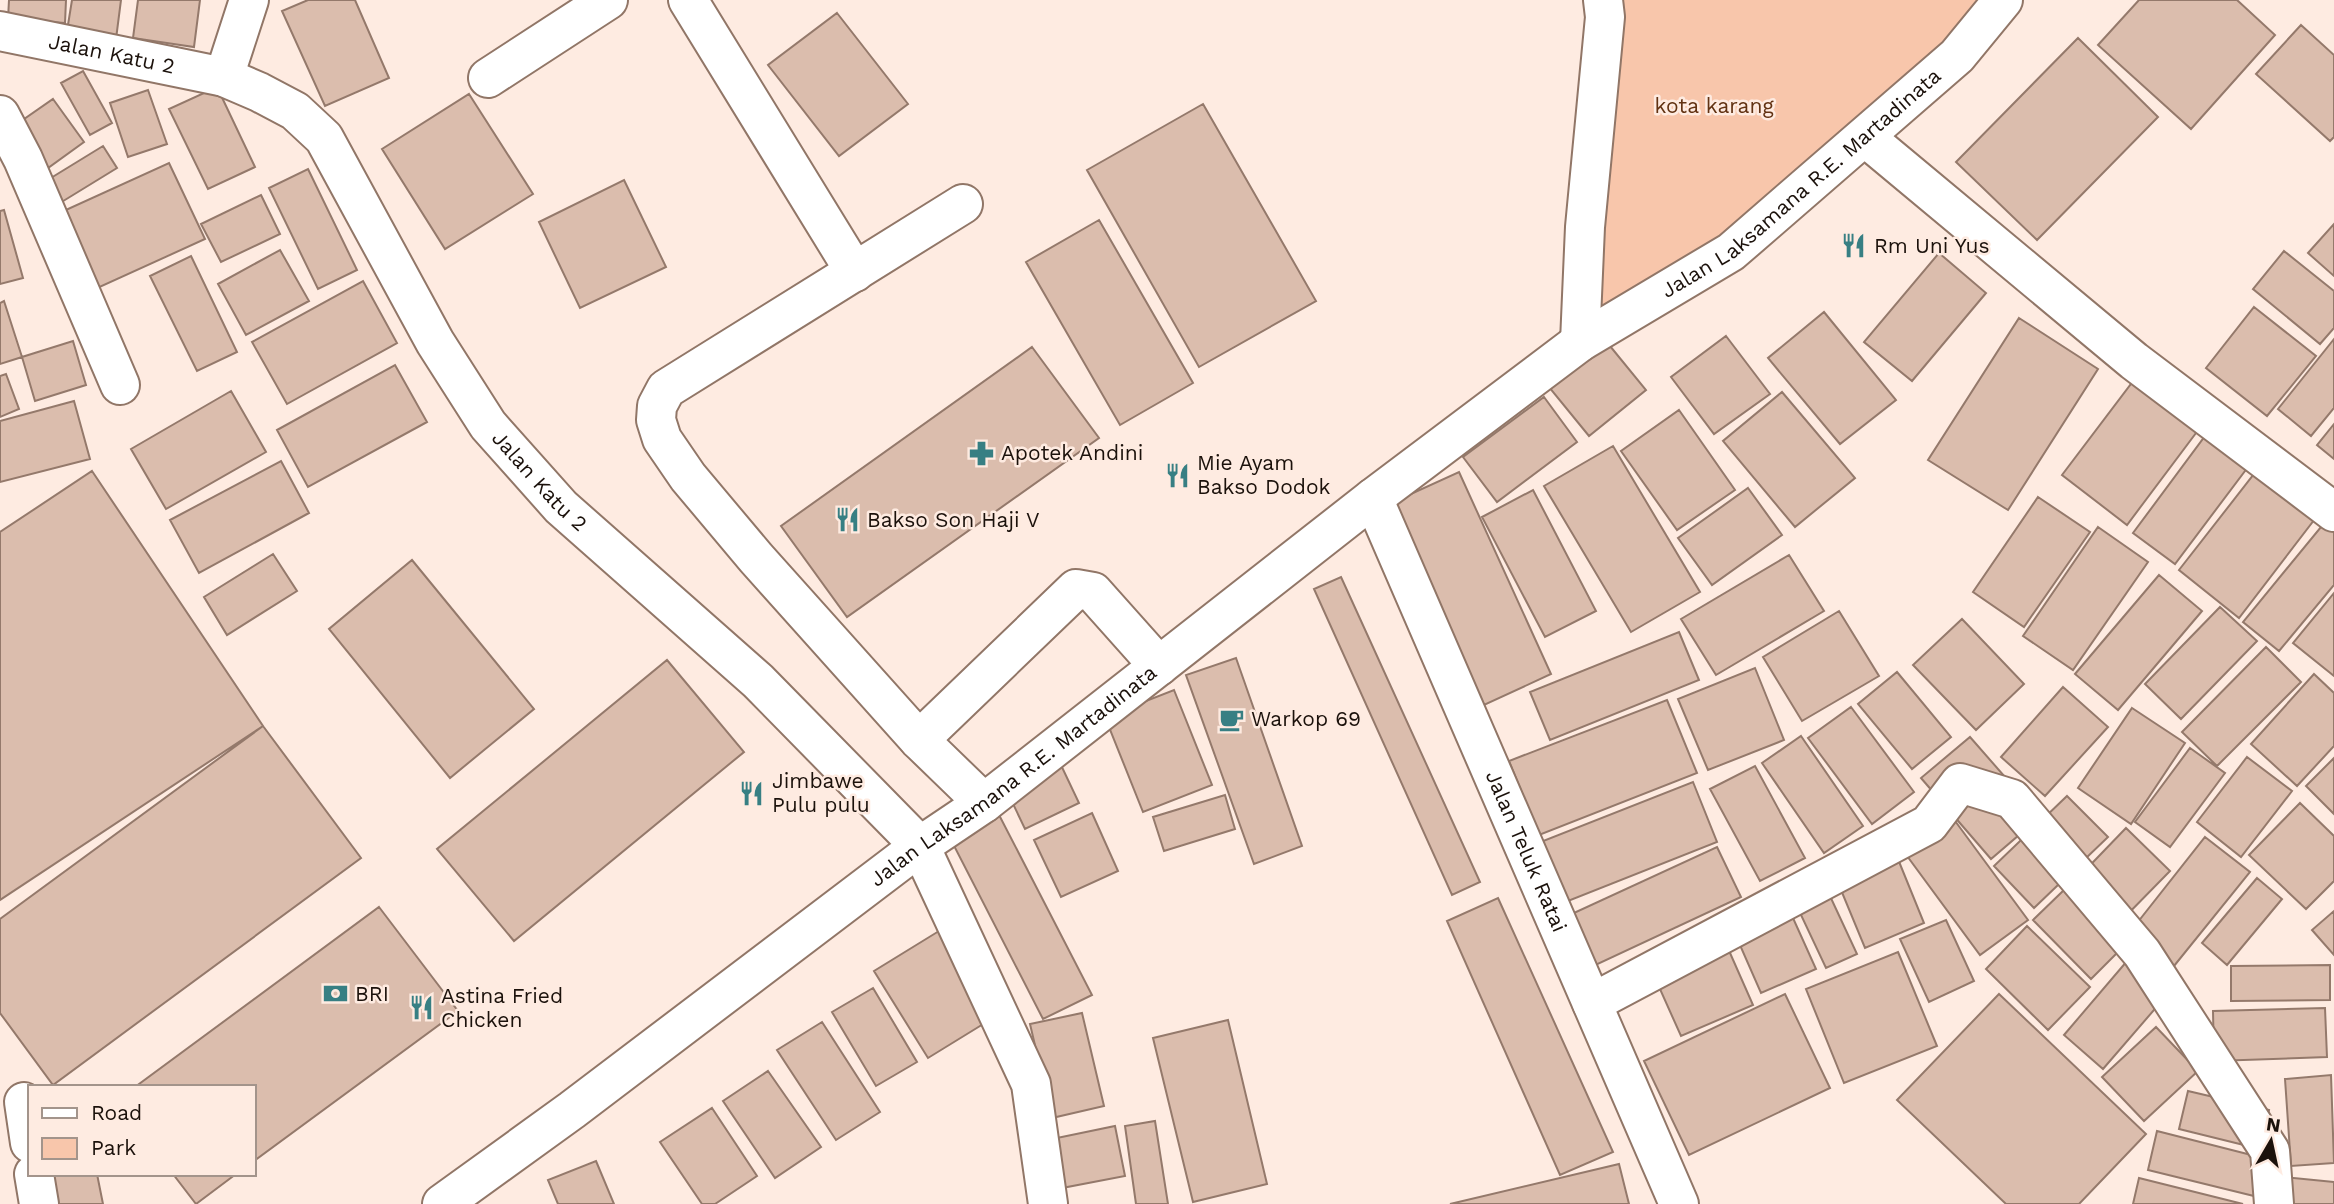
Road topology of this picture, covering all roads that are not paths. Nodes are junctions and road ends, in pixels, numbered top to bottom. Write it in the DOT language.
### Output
graph roads {
  1 [pos="249,0"];
  2 [pos="608,0"];
  3 [pos="688,0"];
  4 [pos="1603,0"];
  5 [pos="2003,0"];
  6 [pos="0,31"];
  7 [pos="224,77"];
  8 [pos="488,78"];
  9 [pos="0,115"];
  10 [pos="1866,137"];
  11 [pos="964,204"];
  12 [pos="855,272"];
  13 [pos="1580,342"];
  14 [pos="120,385"];
  15 [pos="1373,498"];
  16 [pos="2334,512"];
  17 [pos="1159,666"];
  18 [pos="919,740"];
  19 [pos="984,803"];
  20 [pos="920,846"];
  21 [pos="1592,1003"];
  22 [pos="24,1102"];
  23 [pos="28,1129"];
  24 [pos="34,1176"];
  25 [pos="39,1204"];
  26 [pos="442,1204"];
  27 [pos="1048,1204"];
  28 [pos="1679,1204"];
  29 [pos="2274,1204"];
  1 -- 7 [label="street"];
  2 -- 8 [label="street"];
  3 -- 12 [label="street"];
  4 -- 13 [label="street"];
  5 -- 10 [label="street, Jalan Laksamana R.E. Martadinata"];
  6 -- 7 [label="street, Jalan Katu 2"];
  7 -- 20 [label="street, Jalan Katu 2"];
  9 -- 14 [label="street"];
  10 -- 13 [label="street, Jalan Laksamana R.E. Martadinata"];
  10 -- 16 [label="street"];
  11 -- 12 [label="street"];
  12 -- 18 [label="street"];
  13 -- 15 [label="street, Jalan Laksamana R.E. Martadinata"];
  15 -- 17 [label="street, Jalan Laksamana R.E. Martadinata"];
  15 -- 21 [label="street, Jalan Teluk Ratai"];
  17 -- 18 [label="street"];
  17 -- 19 [label="street, Jalan Laksamana R.E. Martadinata"];
  18 -- 19 [label="street"];
  19 -- 20 [label="street, Jalan Laksamana R.E. Martadinata"];
  20 -- 26 [label="street, Jalan Laksamana R.E. Martadinata"];
  20 -- 27 [label="street, Jalan Katu 2"];
  21 -- 28 [label="street, Jalan Teluk Ratai"];
  21 -- 29 [label="street"];
  22 -- 23 [label="street"];
  24 -- 25 [label="street"];
}
